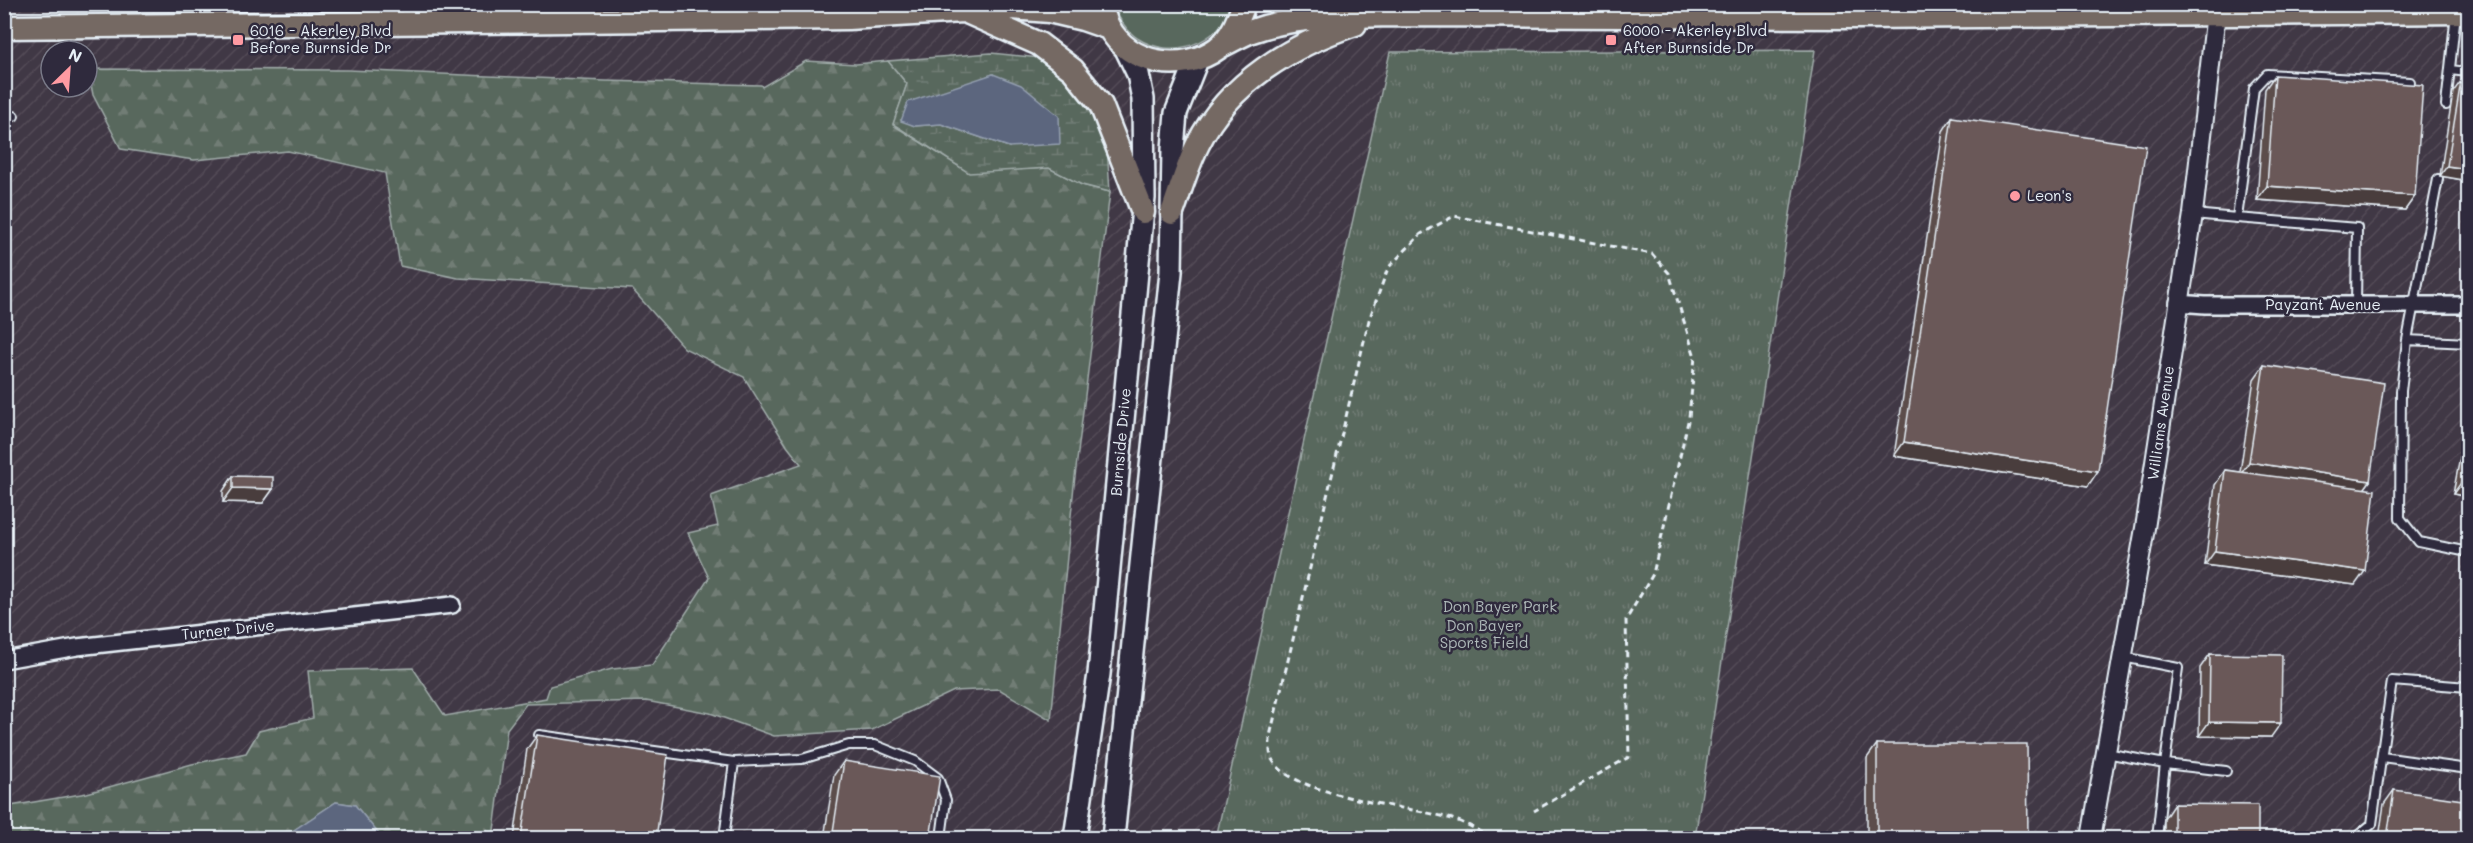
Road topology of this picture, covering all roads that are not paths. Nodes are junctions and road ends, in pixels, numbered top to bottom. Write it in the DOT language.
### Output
graph roads {
  1 [pos="1100,4"];
  2 [pos="1244,4"];
  3 [pos="2216,9"];
  4 [pos="964,11"];
  5 [pos="2463,12"];
  6 [pos="406,13"];
  7 [pos="1385,15"];
  8 [pos="4,27"];
  9 [pos="1109,28"];
  10 [pos="1125,47"];
  11 [pos="1219,47"];
  12 [pos="1197,60"];
  13 [pos="2450,70"];
  14 [pos="2469,72"];
  15 [pos="2410,82"];
  16 [pos="2446,105"];
  17 [pos="4,116"];
  18 [pos="14,116"];
  19 [pos="2438,179"];
  20 [pos="1143,212"];
  21 [pos="1172,213"];
  22 [pos="2193,214"];
  23 [pos="2237,218"];
  24 [pos="2178,303"];
  25 [pos="2415,305"];
  26 [pos="2356,306"];
  27 [pos="2469,306"];
  28 [pos="2407,340"];
  29 [pos="2469,343"];
  30 [pos="2469,552"];
  31 [pos="452,605"];
  32 [pos="2123,657"];
  33 [pos="4,660"];
  34 [pos="2469,687"];
  35 [pos="539,735"];
  36 [pos="2106,753"];
  37 [pos="2382,757"];
  38 [pos="734,762"];
  39 [pos="2165,764"];
  40 [pos="2469,769"];
  41 [pos="2226,771"];
  42 [pos="724,838"];
  43 [pos="941,838"];
  44 [pos="1075,838"];
  45 [pos="1113,838"];
  46 [pos="2091,838"];
  47 [pos="2157,838"];
  48 [pos="2355,838"];
  1 -- 9 [label="main road"];
  2 -- 11 [label="main road"];
  3 -- 5 [label="main road"];
  3 -- 7 [label="main road"];
  3 -- 22 [label="street, Williams Avenue"];
  4 -- 6 [label="main road"];
  4 -- 9 [label="main road"];
  4 -- 20 [label="main road"];
  5 -- 13 [label="lane"];
  6 -- 8 [label="main road"];
  7 -- 11 [label="main road"];
  7 -- 21 [label="main road"];
  9 -- 10 [label="main road"];
  10 -- 12 [label="main road"];
  10 -- 20 [label="main road, Burnside Drive"];
  11 -- 12 [label="main road"];
  12 -- 21 [label="main road, Burnside Drive"];
  13 -- 14 [label="lane"];
  13 -- 16 [label="lane"];
  15 -- 23 [label="lane"];
  17 -- 18 [label="lane"];
  19 -- 25 [label="lane"];
  20 -- 44 [label="main road, Burnside Drive"];
  21 -- 45 [label="main road, Burnside Drive"];
  22 -- 23 [label="lane"];
  22 -- 24 [label="street, Williams Avenue"];
  23 -- 26 [label="lane"];
  24 -- 26 [label="street, Payzant Avenue"];
  24 -- 32 [label="street, Williams Avenue"];
  25 -- 26 [label="street, Payzant Avenue"];
  25 -- 27 [label="street, Payzant Avenue"];
  25 -- 28 [label="lane"];
  28 -- 29 [label="lane"];
  28 -- 30 [label="lane"];
  31 -- 33 [label="street, Turner Drive"];
  32 -- 36 [label="street, Williams Avenue"];
  32 -- 39 [label="lane"];
  34 -- 37 [label="lane"];
  35 -- 38 [label="lane"];
  36 -- 39 [label="lane"];
  36 -- 46 [label="street, Williams Avenue"];
  37 -- 40 [label="lane"];
  37 -- 48 [label="lane"];
  38 -- 42 [label="lane"];
  38 -- 43 [label="lane"];
  39 -- 41 [label="lane"];
  39 -- 47 [label="lane"];
}
